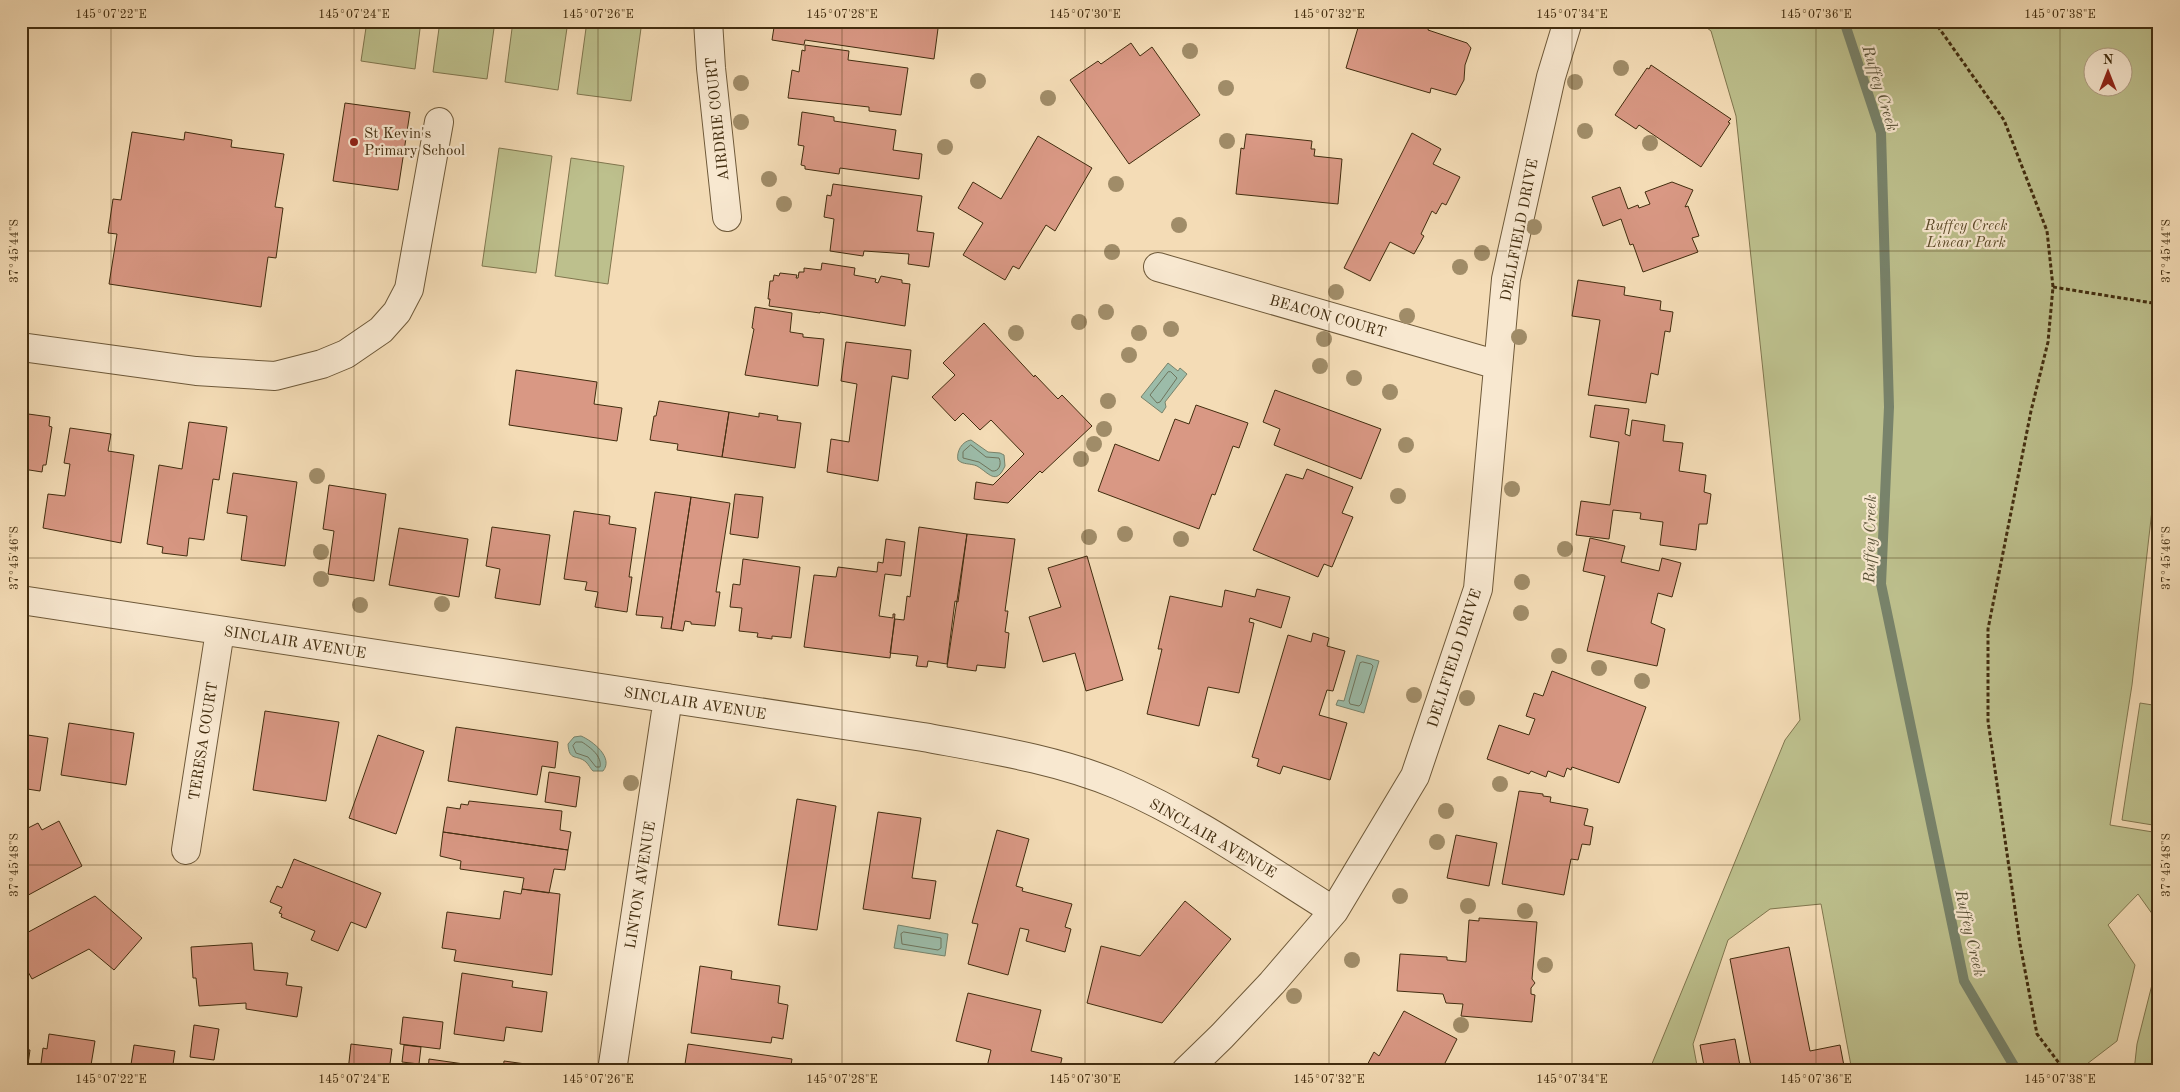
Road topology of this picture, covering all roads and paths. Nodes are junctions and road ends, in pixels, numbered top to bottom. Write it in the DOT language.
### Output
graph roads {
  1 [pos="708,21"];
  2 [pos="1568,21"];
  3 [pos="1934,21"];
  4 [pos="439,122"];
  5 [pos="727,217"];
  6 [pos="1158,266"];
  7 [pos="2053,287"];
  8 [pos="2159,304"];
  9 [pos="21,347"];
  10 [pos="1498,365"];
  11 [pos="21,600"];
  12 [pos="220,631"];
  13 [pos="668,698"];
  14 [pos="186,850"];
  15 [pos="1334,911"];
  16 [pos="612,1071"];
  17 [pos="1186,1071"];
  18 [pos="2063,1071"];
  1 -- 5 [label="street, AIRDRIE COURT"];
  2 -- 10 [label="street, DELLFIELD DRIVE"];
  3 -- 7 [label="path"];
  4 -- 9 [label="street"];
  6 -- 10 [label="street, BEACON COURT"];
  7 -- 8 [label="path"];
  7 -- 18 [label="path"];
  10 -- 15 [label="street, DELLFIELD DRIVE"];
  11 -- 12 [label="street, SINCLAIR AVENUE"];
  12 -- 13 [label="street, SINCLAIR AVENUE"];
  12 -- 14 [label="street, TERESA COURT"];
  13 -- 15 [label="street, SINCLAIR AVENUE"];
  13 -- 16 [label="street, LINTON AVENUE"];
  15 -- 17 [label="street, DELLFIELD DRIVE"];
}
